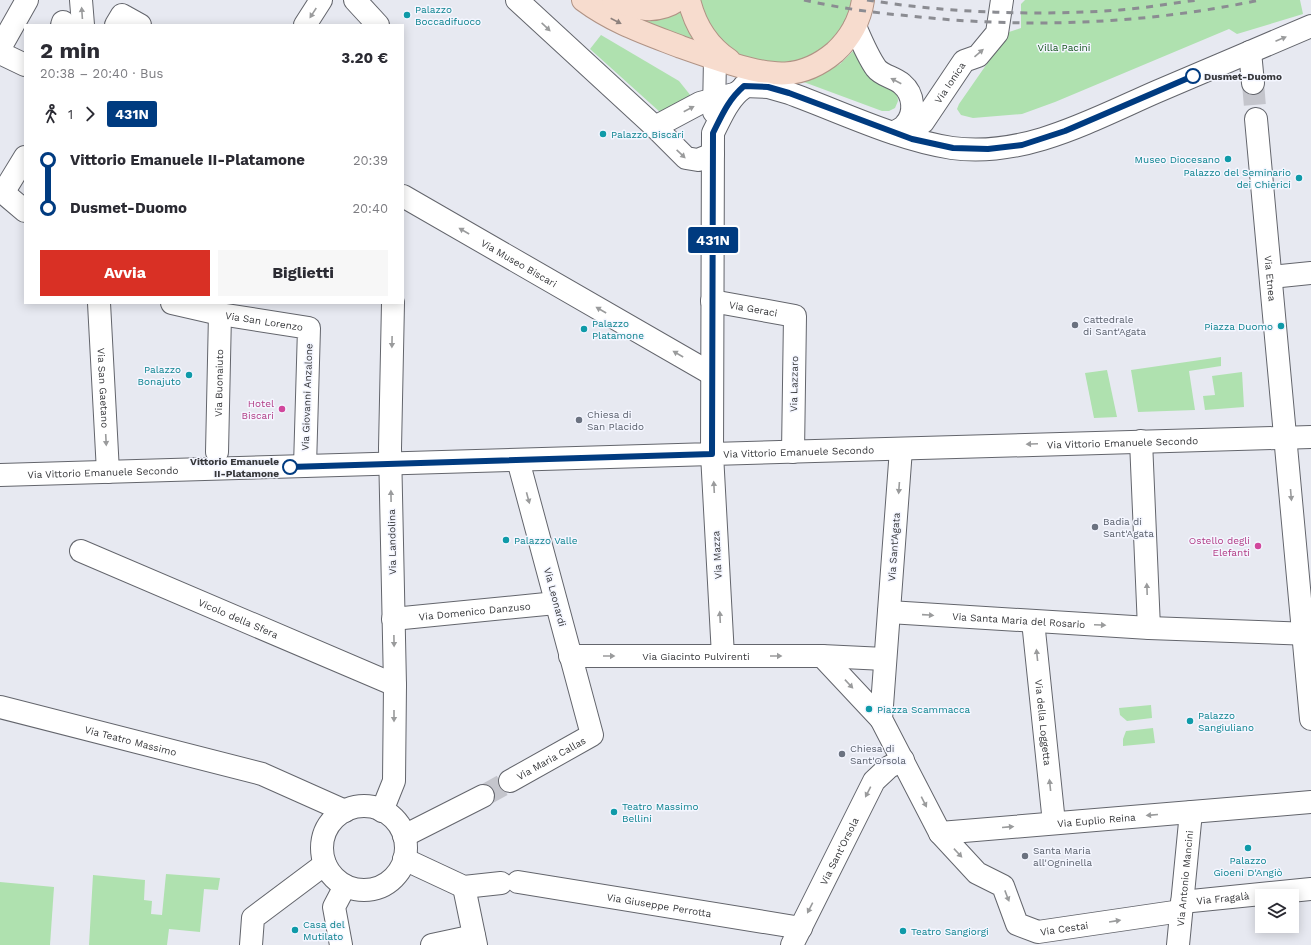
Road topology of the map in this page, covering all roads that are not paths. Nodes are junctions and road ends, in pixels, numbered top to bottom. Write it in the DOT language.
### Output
graph roads {
  1 [pos="27,0"];
  2 [pos="81,0"];
  3 [pos="321,0"];
  4 [pos="355,0"];
  5 [pos="517,0"];
  6 [pos="583,0"];
  7 [pos="613,0"];
  8 [pos="678,0"];
  9 [pos="689,0"];
  10 [pos="863,0"];
  11 [pos="1002,0"];
  12 [pos="89,24"];
  13 [pos="138,24"];
  14 [pos="306,24"];
  15 [pos="377,24"];
  16 [pos="855,26"];
  17 [pos="1311,26"];
  18 [pos="4,40"];
  19 [pos="0,52"];
  20 [pos="1250,52"];
  21 [pos="714,53"];
  22 [pos="24,64"];
  23 [pos="754,83"];
  24 [pos="1253,83"];
  25 [pos="1256,119"];
  26 [pos="655,128"];
  27 [pos="894,133"];
  28 [pos="713,144"];
  29 [pos="24,160"];
  30 [pos="404,197"];
  31 [pos="9,203"];
  32 [pos="1311,273"];
  33 [pos="1271,277"];
  34 [pos="712,301"];
  35 [pos="99,304"];
  36 [pos="178,304"];
  37 [pos="393,304"];
  38 [pos="208,309"];
  39 [pos="795,316"];
  40 [pos="309,328"];
  41 [pos="712,374"];
  42 [pos="1311,437"];
  43 [pos="1141,441"];
  44 [pos="1286,447"];
  45 [pos="901,449"];
  46 [pos="217,452"];
  47 [pos="793,452"];
  48 [pos="712,454"];
  49 [pos="518,460"];
  50 [pos="390,464"];
  51 [pos="305,466"];
  52 [pos="108,472"];
  53 [pos="0,475"];
  54 [pos="81,552"];
  55 [pos="556,603"];
  56 [pos="889,612"];
  57 [pos="393,619"];
  58 [pos="1033,621"];
  59 [pos="1149,628"];
  60 [pos="1307,635"];
  61 [pos="886,652"];
  62 [pos="570,656"];
  63 [pos="722,656"];
  64 [pos="822,656"];
  65 [pos="394,685"];
  66 [pos="0,707"];
  67 [pos="881,719"];
  68 [pos="1311,719"];
  69 [pos="592,735"];
  70 [pos="899,762"];
  71 [pos="510,781"];
  72 [pos="483,796"];
  73 [pos="1311,802"];
  74 [pos="345,811"];
  75 [pos="382,811"];
  76 [pos="1191,812"];
  77 [pos="1054,823"];
  78 [pos="940,833"];
  79 [pos="404,836"];
  80 [pos="404,859"];
  81 [pos="325,864"];
  82 [pos="345,886"];
  83 [pos="1311,889"];
  84 [pos="466,895"];
  85 [pos="1182,907"];
  86 [pos="796,936"];
  87 [pos="475,941"];
  88 [pos="251,945"];
  89 [pos="341,945"];
  90 [pos="432,945"];
  91 [pos="1178,945"];
  1 -- 18 [label="street"];
  12 -- 2 [label="street, one-way"];
  3 -- 14 [label="street, one-way"];
  4 -- 15 [label="street"];
  5 -- 26 [label="street, one-way"];
  6 -- 21 [label="main road, one-way"];
  7 -- 8 [label="main road"];
  9 -- 21 [label="main road"];
  10 -- 16 [label="main road"];
  27 -- 11 [label="street, Via Ionica, one-way"];
  12 -- 13 [label="street"];
  16 -- 23 [label="main road"];
  27 -- 16 [label="street, one-way"];
  20 -- 17 [label="street, one-way"];
  19 -- 22 [label="street"];
  20 -- 24 [label="street"];
  20 -- 27 [label="street"];
  21 -- 23 [label="street"];
  21 -- 23 [label="main road"];
  26 -- 23 [label="street, one-way"];
  23 -- 27 [label="street"];
  23 -- 28 [label="street"];
  25 -- 33 [label="street, Via Etnea"];
  26 -- 28 [label="street, one-way"];
  28 -- 34 [label="street, Via Mazza"];
  29 -- 31 [label="street"];
  41 -- 30 [label="street, Via Museo Biscari, one-way"];
  32 -- 33 [label="street"];
  33 -- 44 [label="street, Via Etnea"];
  34 -- 39 [label="street, Via Geraci"];
  34 -- 41 [label="street, Via Mazza"];
  35 -- 52 [label="street, Via San Gaetano, one-way"];
  36 -- 38 [label="street, Via San Lorenzo"];
  37 -- 50 [label="street, Via Landolina, one-way"];
  38 -- 40 [label="street, Via San Lorenzo"];
  38 -- 46 [label="street, Via Buonaiuto"];
  39 -- 47 [label="street, Via Lazzaro"];
  40 -- 51 [label="street, Via Giovanni Anzalone"];
  41 -- 48 [label="street, Via Mazza"];
  42 -- 44 [label="street"];
  43 -- 44 [label="street, Via Vittorio Emanuele Secondo"];
  43 -- 45 [label="street, Via Vittorio Emanuele Secondo, one-way"];
  59 -- 43 [label="street, one-way"];
  44 -- 60 [label="street, Via Etnea, one-way"];
  45 -- 47 [label="street, Via Vittorio Emanuele Secondo"];
  45 -- 56 [label="street, Via Sant'Agata, one-way"];
  47 -- 48 [label="street, Via Vittorio Emanuele Secondo"];
  48 -- 49 [label="street, Via Vittorio Emanuele Secondo"];
  63 -- 48 [label="street, Via Mazza, one-way"];
  49 -- 50 [label="street, Via Vittorio Emanuele Secondo"];
  49 -- 55 [label="street, Via Leonardi, one-way"];
  50 -- 51 [label="street, Via Vittorio Emanuele Secondo"];
  57 -- 50 [label="street, Via Landolina, one-way"];
  51 -- 52 [label="street, Via Vittorio Emanuele Secondo"];
  52 -- 53 [label="street, Via Vittorio Emanuele Secondo"];
  54 -- 65 [label="street, Vicolo della Sfera"];
  55 -- 57 [label="street, Via Domenico Danzuso"];
  55 -- 62 [label="street, Via Leonardi"];
  56 -- 58 [label="street, Via Santa Maria del Rosario, one-way"];
  56 -- 61 [label="street, Via Sant'Agata"];
  57 -- 65 [label="street, Via Landolina, one-way"];
  58 -- 59 [label="street, Via Santa Maria del Rosario, one-way"];
  77 -- 58 [label="street, Via della Loggetta, one-way"];
  59 -- 60 [label="street, Via Santa Maria del Rosario"];
  60 -- 68 [label="street, Via Etnea"];
  61 -- 64 [label="street"];
  61 -- 67 [label="street, Via Sant'Agata"];
  62 -- 63 [label="street, Via Giacinto Pulvirenti, one-way"];
  62 -- 69 [label="street, Via Leonardi"];
  63 -- 64 [label="street, Via Giacinto Pulvirenti, one-way"];
  64 -- 67 [label="street, one-way"];
  65 -- 75 [label="street, Via Landolina, one-way"];
  66 -- 74 [label="street, Via Teatro Massimo"];
  67 -- 70 [label="street"];
  69 -- 71 [label="street, Via Maria Callas"];
  70 -- 78 [label="street, one-way"];
  70 -- 86 [label="street, Via Sant'Orsola, one-way"];
  72 -- 79 [label="street"];
  73 -- 76 [label="street, Via Euplio Reina"];
  74 -- 75 [label="street"];
  74 -- 81 [label="street"];
  75 -- 79 [label="street"];
  76 -- 77 [label="street, Via Euplio Reina, one-way"];
  76 -- 85 [label="street, Via Antonio Mancini"];
  78 -- 77 [label="street, Via Euplio Reina, one-way"];
  78 -- 85 [label="street, Via Cestai, one-way"];
  79 -- 80 [label="street"];
  80 -- 82 [label="street"];
  80 -- 84 [label="street"];
  81 -- 82 [label="street"];
  81 -- 88 [label="street"];
  82 -- 89 [label="street"];
  83 -- 85 [label="street, Via Fragalà"];
  84 -- 86 [label="street, Via Giuseppe Perrotta"];
  84 -- 87 [label="street"];
  85 -- 91 [label="street, Via Antonio Mancini"];
  87 -- 90 [label="street"];
}
